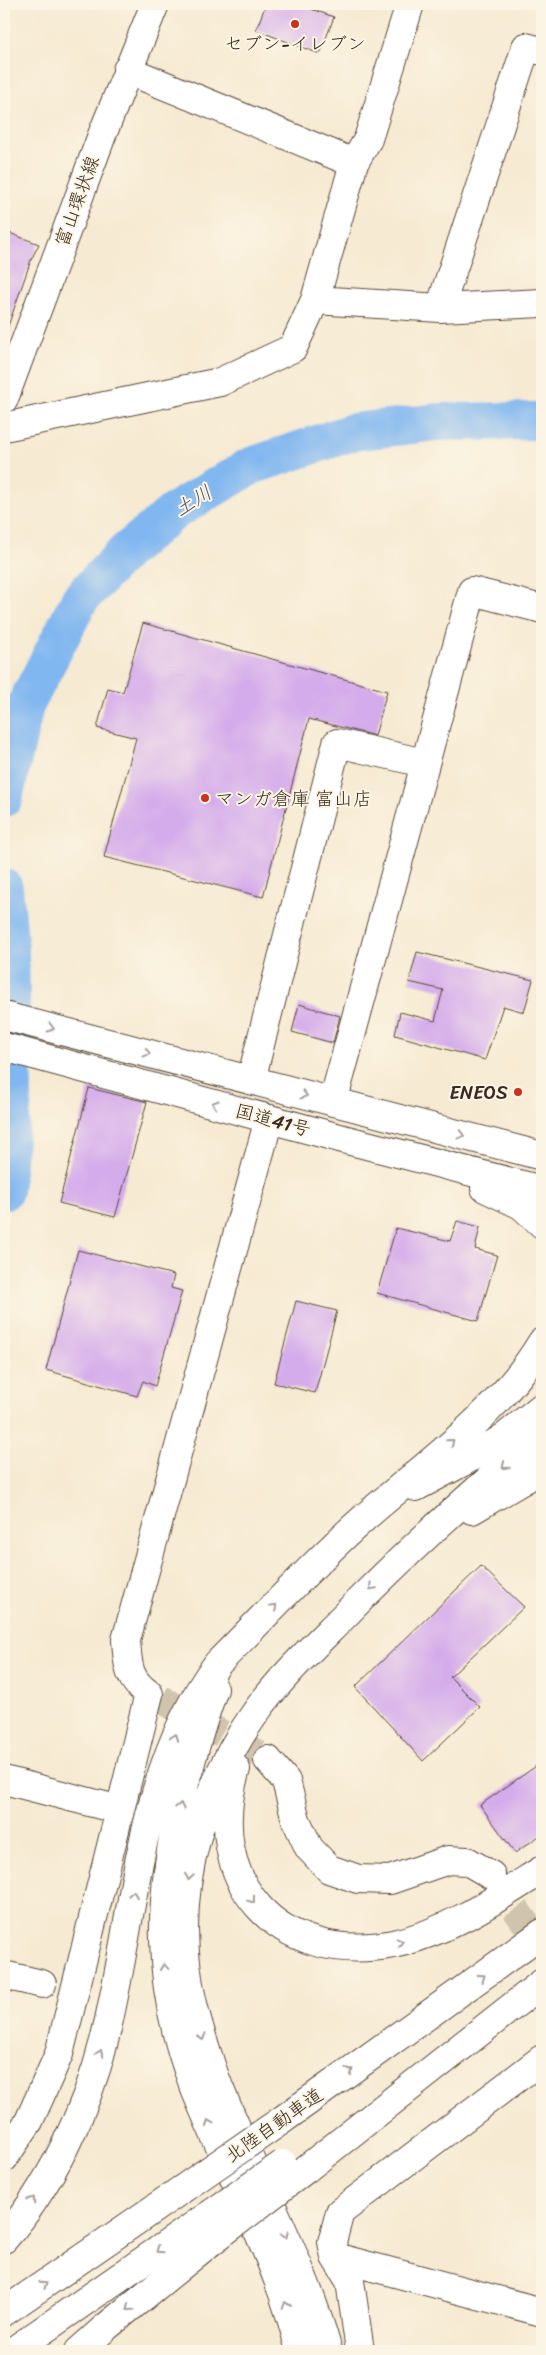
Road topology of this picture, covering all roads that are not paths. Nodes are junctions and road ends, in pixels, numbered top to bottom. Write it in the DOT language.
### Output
graph roads {
  1 [pos="155,4"];
  2 [pos="410,4"];
  3 [pos="542,52"];
  4 [pos="127,70"];
  5 [pos="354,163"];
  6 [pos="315,300"];
  7 [pos="542,303"];
  8 [pos="440,308"];
  9 [pos="4,399"];
  10 [pos="4,427"];
  11 [pos="542,609"];
  12 [pos="424,763"];
  13 [pos="4,1016"];
  14 [pos="4,1047"];
  15 [pos="251,1080"];
  16 [pos="332,1102"];
  17 [pos="269,1119"];
  18 [pos="347,1140"];
  19 [pos="542,1156"];
  20 [pos="542,1190"];
  21 [pos="542,1224"];
  22 [pos="542,1342"];
  23 [pos="542,1407"];
  24 [pos="542,1434"];
  25 [pos="542,1470"];
  26 [pos="361,1520"];
  27 [pos="402,1556"];
  28 [pos="239,1642"];
  29 [pos="284,1678"];
  30 [pos="268,1760"];
  31 [pos="4,1780"];
  32 [pos="120,1810"];
  33 [pos="542,1870"];
  34 [pos="491,1875"];
  35 [pos="542,1933"];
  36 [pos="4,1975"];
  37 [pos="542,1978"];
  38 [pos="542,1983"];
  39 [pos="42,1984"];
  40 [pos="542,2059"];
  41 [pos="4,2158"];
  42 [pos="302,2161"];
  43 [pos="203,2233"];
  44 [pos="4,2240"];
  45 [pos="335,2257"];
  46 [pos="4,2312"];
  47 [pos="542,2312"];
  48 [pos="13,2351"];
  49 [pos="79,2351"];
  50 [pos="300,2351"];
  51 [pos="328,2351"];
  52 [pos="360,2351"];
  1 -- 4 [label="main road, 富山環状線"];
  2 -- 5 [label="main road"];
  3 -- 8 [label="main road"];
  4 -- 5 [label="main road"];
  4 -- 9 [label="main road, 富山環状線"];
  5 -- 6 [label="main road"];
  6 -- 8 [label="main road"];
  6 -- 10 [label="main road"];
  7 -- 8 [label="main road"];
  11 -- 12 [label="main road"];
  12 -- 15 [label="main road"];
  12 -- 16 [label="main road"];
  13 -- 15 [label="main road, 国道41号, one-way"];
  17 -- 14 [label="main road, 国道41号, one-way"];
  15 -- 16 [label="main road, 国道41号, one-way"];
  16 -- 19 [label="main road, 国道41号, one-way"];
  17 -- 18 [label="main road, 国道41号"];
  17 -- 32 [label="main road"];
  18 -- 20 [label="main road, 国道41号"];
  18 -- 21 [label="main road"];
  26 -- 22 [label="main road, one-way"];
  23 -- 26 [label="main road"];
  24 -- 27 [label="main road, one-way"];
  25 -- 27 [label="main road"];
  28 -- 26 [label="main road, one-way"];
  27 -- 29 [label="main road, one-way"];
  44 -- 28 [label="main road, one-way"];
  50 -- 28 [label="main road, one-way"];
  29 -- 33 [label="main road, one-way"];
  29 -- 51 [label="main road, one-way"];
  30 -- 34 [label="main road"];
  31 -- 32 [label="main road"];
  32 -- 41 [label="main road"];
  46 -- 35 [label="main road, 北陸自動車道, one-way, bridge"];
  36 -- 39 [label="main road"];
  37 -- 42 [label="main road, 北陸自動車道"];
  38 -- 42 [label="main road"];
  40 -- 45 [label="main road"];
  42 -- 43 [label="main road, 北陸自動車道, bridge"];
  43 -- 48 [label="main road, 北陸自動車道, one-way"];
  43 -- 49 [label="main road, one-way"];
  45 -- 47 [label="main road"];
  45 -- 52 [label="main road"];
}
